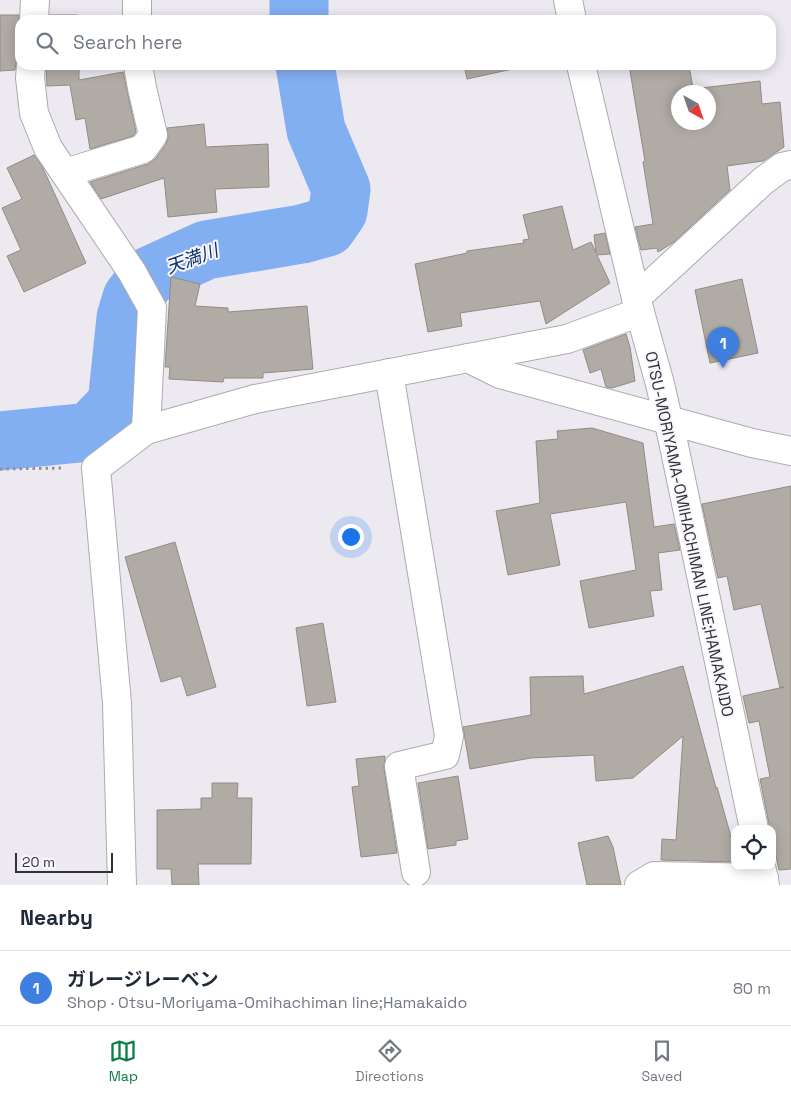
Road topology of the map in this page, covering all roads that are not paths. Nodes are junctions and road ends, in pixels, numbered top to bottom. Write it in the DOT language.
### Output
graph roads {
  1 [pos="35,0"];
  2 [pos="137,0"];
  3 [pos="568,0"];
  4 [pos="34,15"];
  5 [pos="137,15"];
  6 [pos="571,15"];
  7 [pos="31,70"];
  8 [pos="139,70"];
  9 [pos="582,70"];
  10 [pos="791,165"];
  11 [pos="65,173"];
  12 [pos="638,305"];
  13 [pos="468,358"];
  14 [pos="389,373"];
  15 [pos="668,421"];
  16 [pos="146,430"];
  17 [pos="791,451"];
  18 [pos="753,825"];
  19 [pos="416,872"];
  20 [pos="763,876"];
  21 [pos="122,885"];
  22 [pos="639,885"];
  1 -- 4 [label="street"];
  2 -- 5 [label="street"];
  3 -- 6 [label="street"];
  7 -- 11 [label="street"];
  8 -- 11 [label="street"];
  9 -- 12 [label="street, OTSU-MORIYAMA-OMIHACHIMAN LINE;HAMAKAIDO"];
  10 -- 12 [label="street"];
  11 -- 16 [label="street"];
  12 -- 13 [label="street"];
  12 -- 15 [label="street, OTSU-MORIYAMA-OMIHACHIMAN LINE;HAMAKAIDO"];
  13 -- 14 [label="street"];
  13 -- 15 [label="street"];
  14 -- 16 [label="street"];
  14 -- 19 [label="street"];
  15 -- 17 [label="street"];
  15 -- 18 [label="street, OTSU-MORIYAMA-OMIHACHIMAN LINE;HAMAKAIDO"];
  16 -- 21 [label="street"];
  20 -- 22 [label="street"];
}
